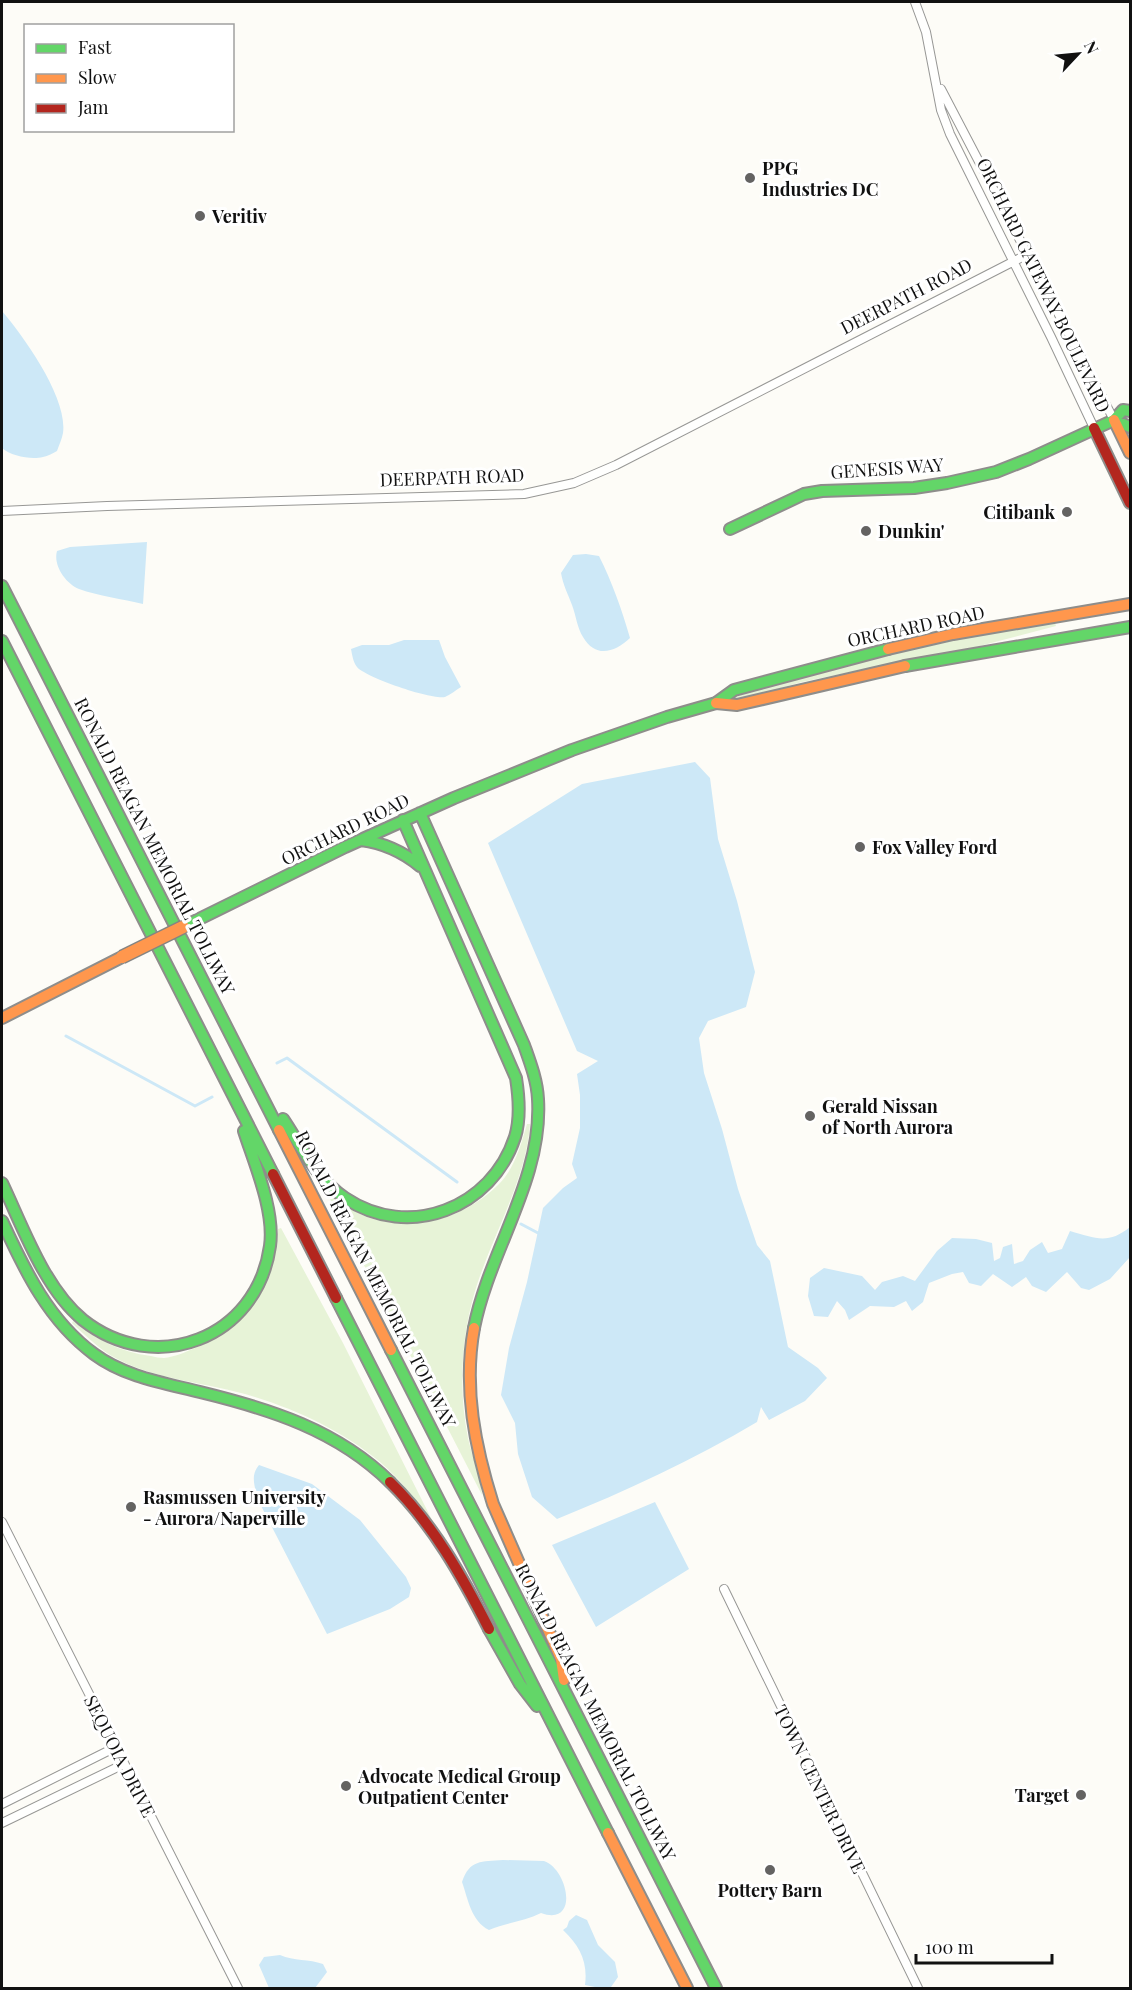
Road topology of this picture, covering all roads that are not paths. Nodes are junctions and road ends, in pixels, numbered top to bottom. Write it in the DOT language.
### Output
graph roads {
  1 [pos="915,2"];
  2 [pos="936,79"];
  3 [pos="1028,254"];
  4 [pos="1014,261"];
  5 [pos="1131,411"];
  6 [pos="1114,420"];
  7 [pos="1131,427"];
  8 [pos="1094,428"];
  9 [pos="1131,453"];
  10 [pos="1131,503"];
  11 [pos="2,511"];
  12 [pos="730,529"];
  13 [pos="2,586"];
  14 [pos="1131,604"];
  15 [pos="1131,627"];
  16 [pos="2,641"];
  17 [pos="716,703"];
  18 [pos="420,813"];
  19 [pos="403,820"];
  20 [pos="361,840"];
  21 [pos="426,872"];
  22 [pos="2,1018"];
  23 [pos="252,1076"];
  24 [pos="235,1100"];
  25 [pos="2,1183"];
  26 [pos="2,1221"];
  27 [pos="2,1522"];
  28 [pos="724,1589"];
  29 [pos="565,1691"];
  30 [pos="556,1732"];
  31 [pos="116,1747"];
  32 [pos="124,1764"];
  33 [pos="2,1804"];
  34 [pos="2,1823"];
  35 [pos="238,1989"];
  36 [pos="687,1989"];
  37 [pos="717,1989"];
  38 [pos="918,1989"];
  1 -- 2 [label="street, ORCHARD GATEWAY BOULEVARD"];
  2 -- 3 [label="street, ORCHARD GATEWAY BOULEVARD"];
  2 -- 4 [label="street, ORCHARD GATEWAY BOULEVARD"];
  3 -- 4 [label="street, DEERPATH ROAD"];
  3 -- 6 [label="street, ORCHARD GATEWAY BOULEVARD"];
  4 -- 8 [label="street, ORCHARD GATEWAY BOULEVARD"];
  4 -- 11 [label="street, DEERPATH ROAD"];
  5 -- 6 [label="main road"];
  6 -- 7 [label="main road"];
  6 -- 8 [label="main road, GENESIS WAY"];
  6 -- 9 [label="main road, ORCHARD GATEWAY BOULEVARD"];
  8 -- 10 [label="main road, ORCHARD GATEWAY BOULEVARD"];
  8 -- 12 [label="main road, GENESIS WAY"];
  13 -- 23 [label="main road, RONALD REAGAN MEMORIAL TOLLWAY"];
  14 -- 17 [label="main road, ORCHARD ROAD"];
  15 -- 17 [label="main road, ORCHARD ROAD"];
  16 -- 24 [label="main road"];
  17 -- 18 [label="main road, ORCHARD ROAD"];
  18 -- 19 [label="main road, ORCHARD ROAD"];
  18 -- 29 [label="main road"];
  19 -- 20 [label="main road, ORCHARD ROAD"];
  19 -- 21 [label="main road"];
  20 -- 21 [label="main road"];
  20 -- 22 [label="main road, ORCHARD ROAD, bridge"];
  21 -- 23 [label="main road"];
  23 -- 29 [label="main road, RONALD REAGAN MEMORIAL TOLLWAY"];
  24 -- 25 [label="main road"];
  24 -- 30 [label="main road"];
  26 -- 30 [label="main road"];
  27 -- 31 [label="street, SEQUOIA DRIVE"];
  28 -- 38 [label="street, TOWN CENTER DRIVE"];
  29 -- 37 [label="main road, RONALD REAGAN MEMORIAL TOLLWAY"];
  30 -- 36 [label="main road"];
  31 -- 32 [label="street, SEQUOIA DRIVE"];
  31 -- 33 [label="street"];
  32 -- 34 [label="street"];
  32 -- 35 [label="street, SEQUOIA DRIVE"];
}
